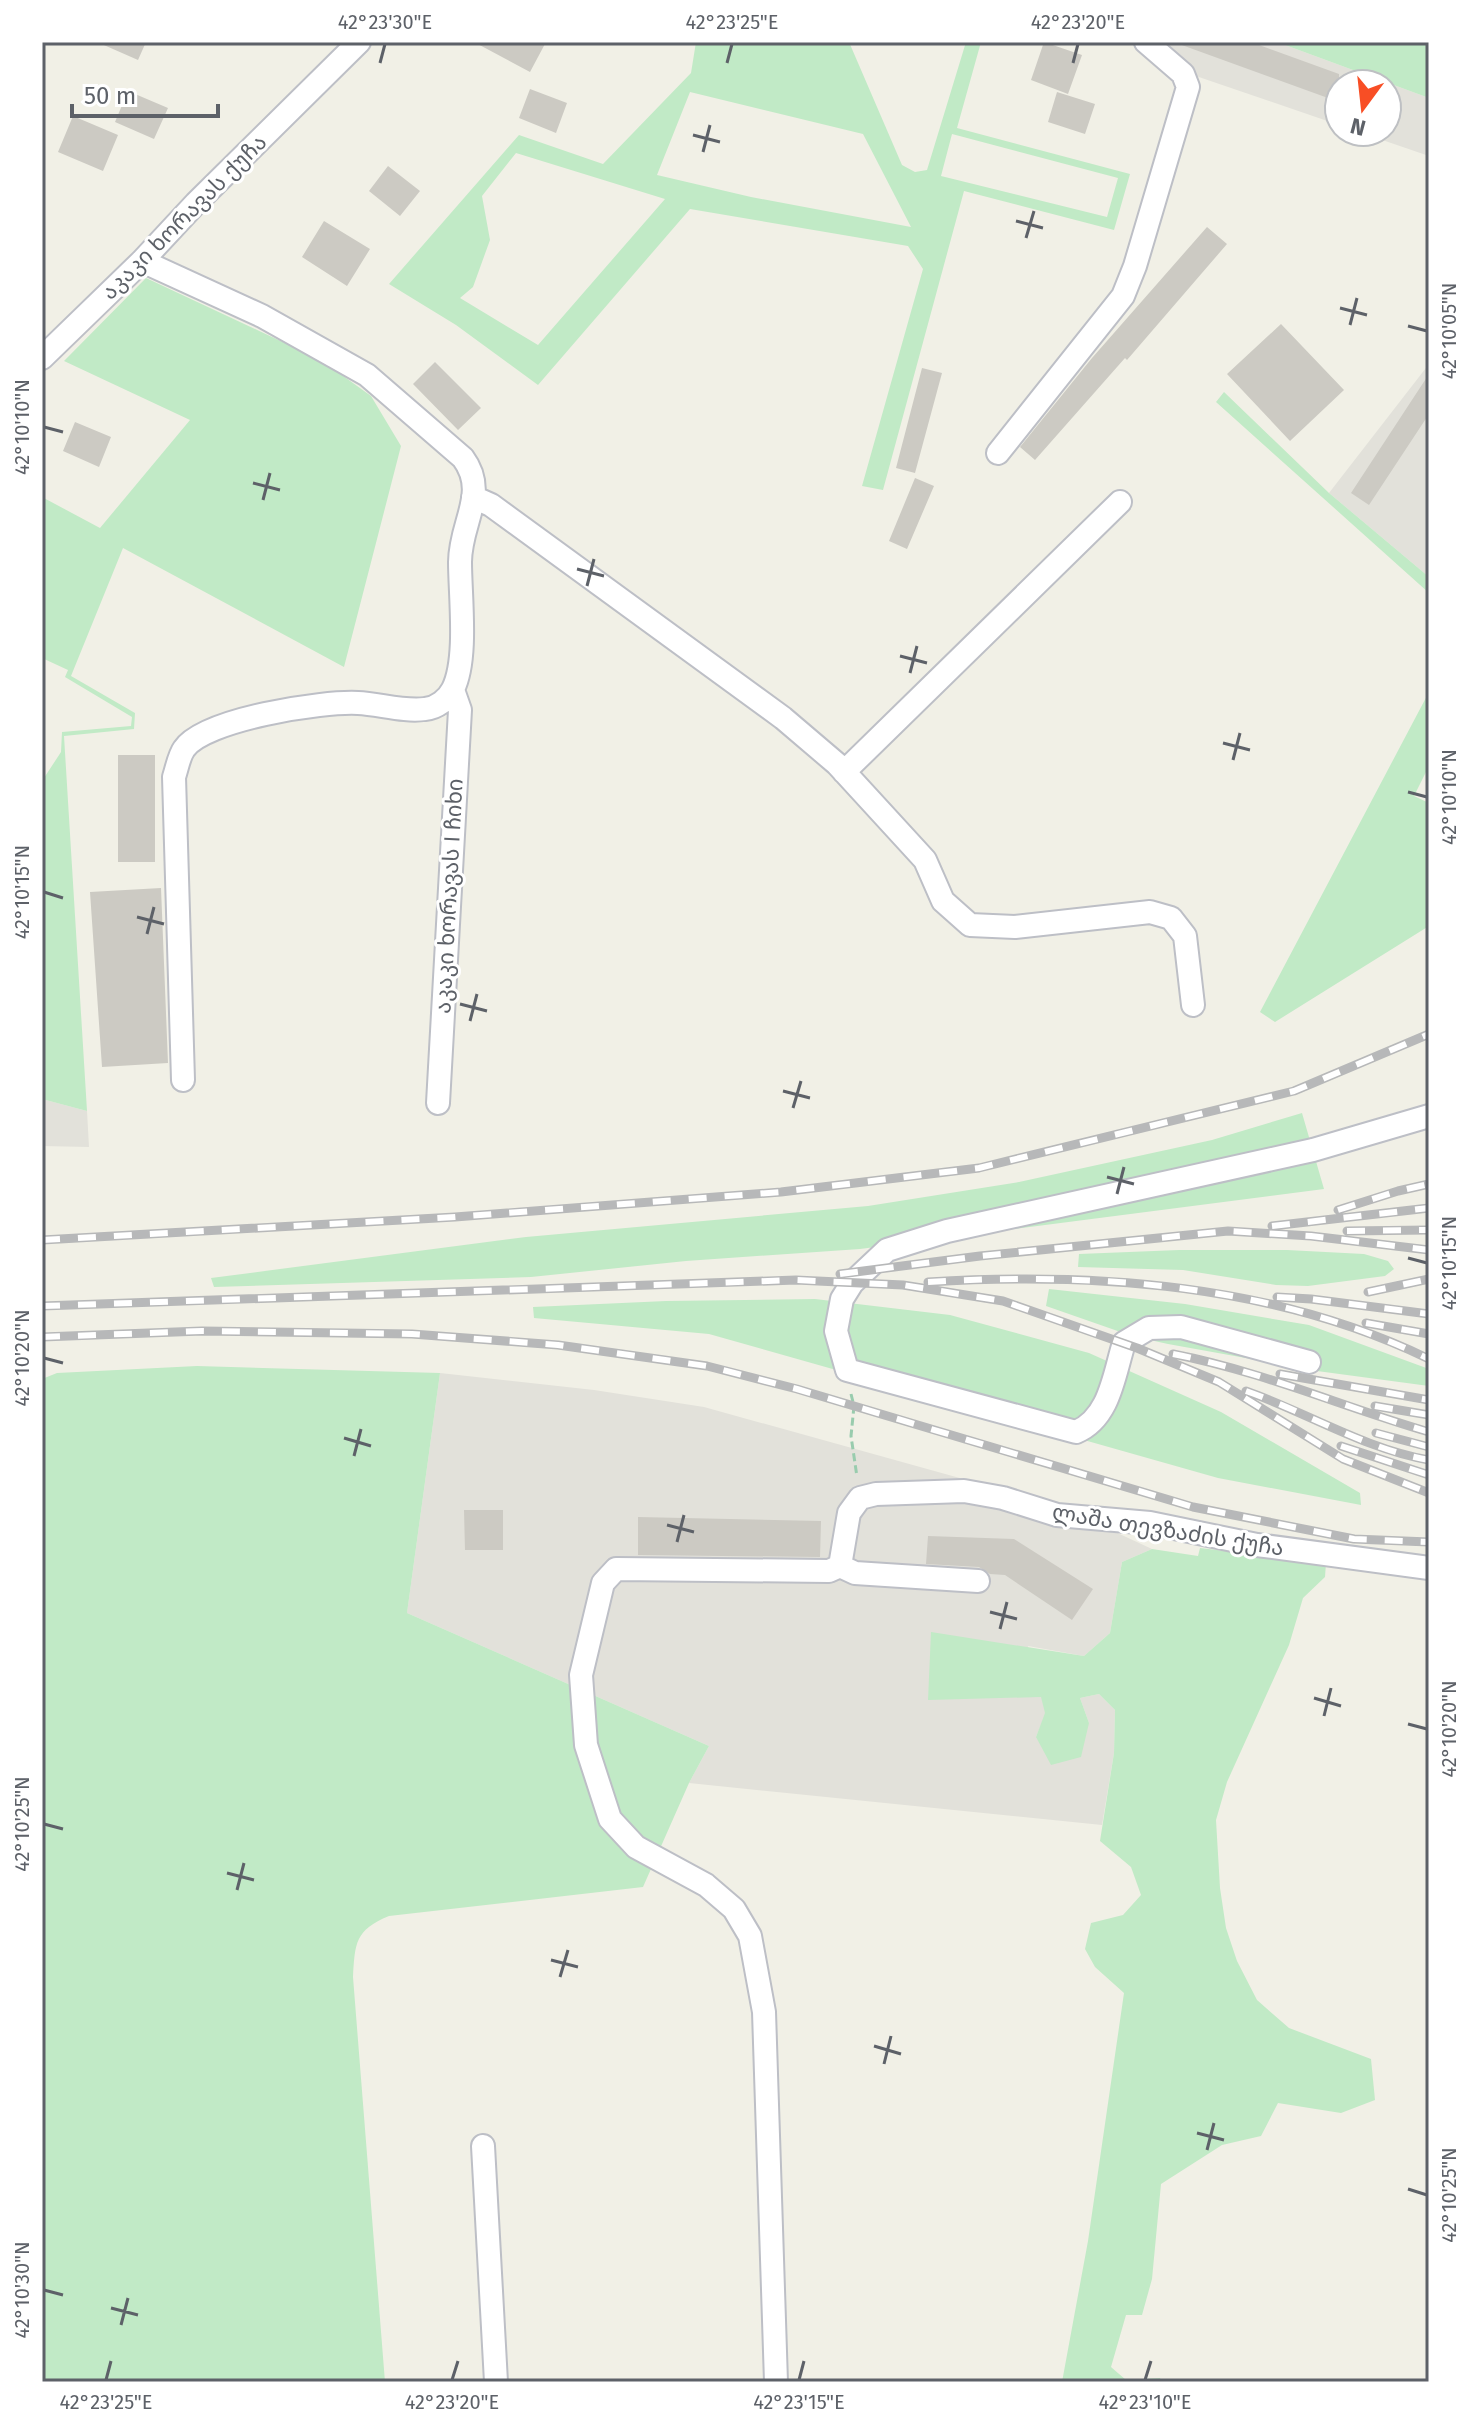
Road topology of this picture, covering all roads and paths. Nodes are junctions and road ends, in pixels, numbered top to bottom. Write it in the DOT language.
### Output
graph roads {
  1 [pos="359,42"];
  2 [pos="1146,42"];
  3 [pos="142,261"];
  4 [pos="42,358"];
  5 [pos="998,453"];
  6 [pos="473,497"];
  7 [pos="1120,502"];
  8 [pos="453,690"];
  9 [pos="844,772"];
  10 [pos="1193,1005"];
  11 [pos="183,1080"];
  12 [pos="438,1103"];
  13 [pos="1429,1116"];
  14 [pos="1309,1362"];
  15 [pos="847,1370"];
  16 [pos="860,1498"];
  17 [pos="840,1566"];
  18 [pos="1429,1568"];
  19 [pos="978,1581"];
  20 [pos="483,2146"];
  21 [pos="496,2382"];
  22 [pos="776,2382"];
  1 -- 3 [label="street, აკაკი ხორავას ქუჩა"];
  2 -- 5 [label="street"];
  3 -- 4 [label="street, აკაკი ხორავას ქუჩა"];
  3 -- 6 [label="street"];
  6 -- 8 [label="street"];
  6 -- 9 [label="street"];
  7 -- 9 [label="street"];
  8 -- 11 [label="street"];
  8 -- 12 [label="street, აკაკი ხორავას I ჩიხი"];
  9 -- 10 [label="street"];
  13 -- 15 [label="street"];
  14 -- 15 [label="street"];
  15 -- 16 [label="path"];
  16 -- 17 [label="street"];
  16 -- 18 [label="street, ლაშა თევზაძის ქუჩა"];
  17 -- 19 [label="street"];
  17 -- 22 [label="street"];
  20 -- 21 [label="street"];
}
